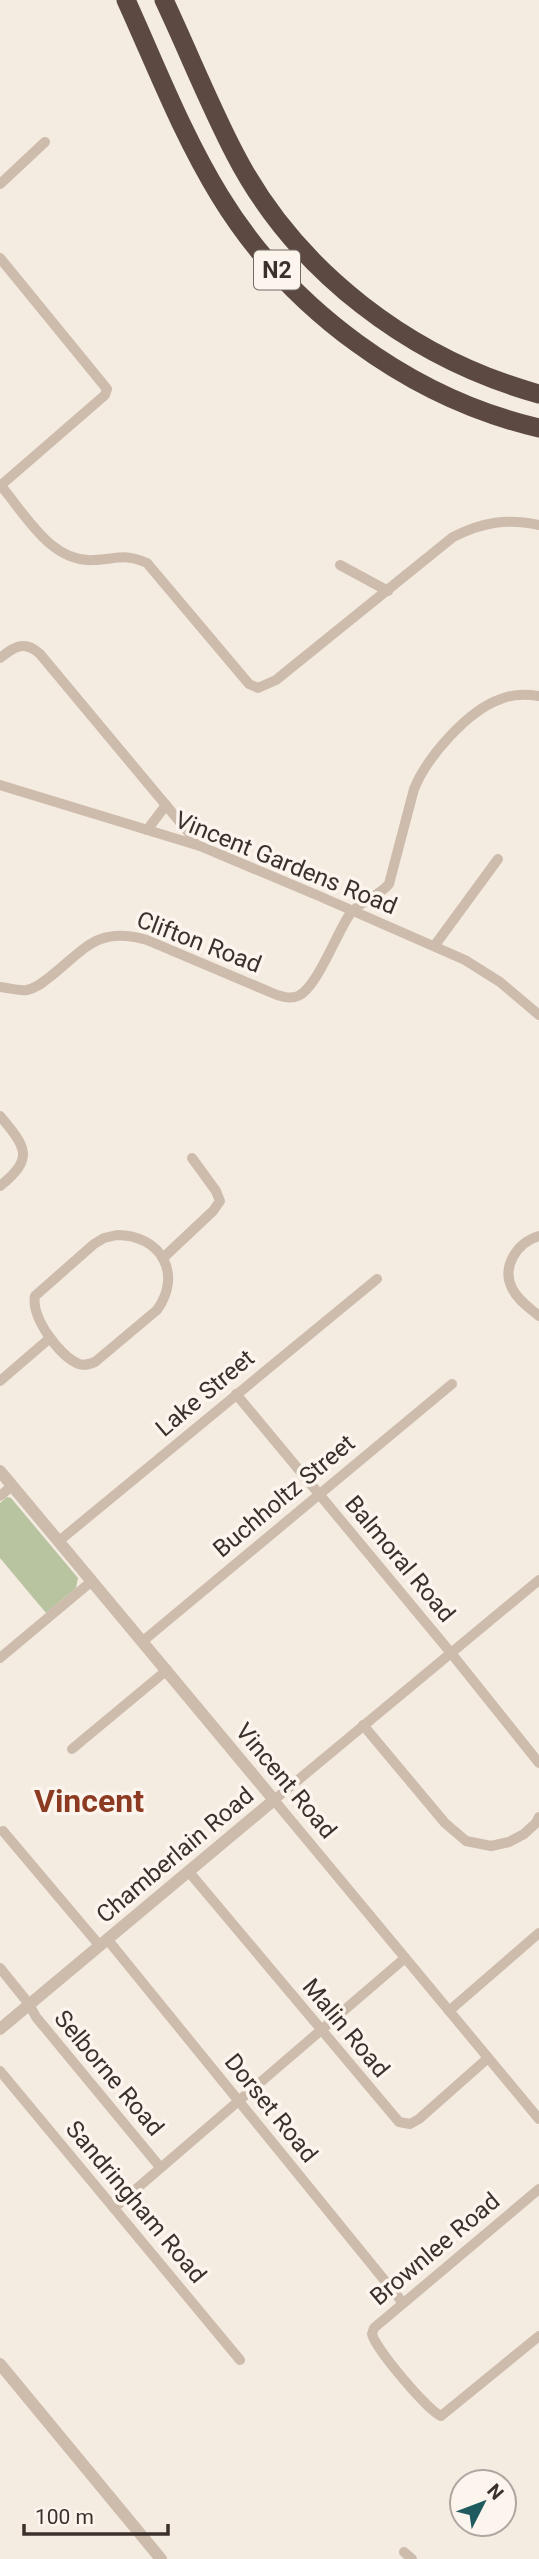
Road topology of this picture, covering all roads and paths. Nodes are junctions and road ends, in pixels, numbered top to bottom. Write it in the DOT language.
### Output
graph roads {
  1 [pos="126,0"];
  2 [pos="164,0"];
  3 [pos="177,0"];
  4 [pos="45,142"];
  5 [pos="0,184"];
  6 [pos="280,225"];
  7 [pos="0,258"];
  8 [pos="539,394"];
  9 [pos="539,428"];
  10 [pos="0,486"];
  11 [pos="539,525"];
  12 [pos="340,565"];
  13 [pos="388,591"];
  14 [pos="0,658"];
  15 [pos="539,696"];
  16 [pos="0,785"];
  17 [pos="166,805"];
  18 [pos="147,830"];
  19 [pos="200,846"];
  20 [pos="498,859"];
  21 [pos="352,911"];
  22 [pos="435,945"];
  23 [pos="0,987"];
  24 [pos="539,1015"];
  25 [pos="0,1116"];
  26 [pos="192,1158"];
  27 [pos="0,1186"];
  28 [pos="539,1236"];
  29 [pos="163,1258"];
  30 [pos="377,1279"];
  31 [pos="539,1316"];
  32 [pos="50,1338"];
  33 [pos="0,1381"];
  34 [pos="452,1384"];
  35 [pos="236,1394"];
  36 [pos="0,1471"];
  37 [pos="12,1486"];
  38 [pos="319,1494"];
  39 [pos="0,1496"];
  40 [pos="60,1541"];
  41 [pos="539,1580"];
  42 [pos="92,1581"];
  43 [pos="142,1641"];
  44 [pos="451,1653"];
  45 [pos="0,1658"];
  46 [pos="167,1670"];
  47 [pos="363,1726"];
  48 [pos="72,1749"];
  49 [pos="539,1763"];
  50 [pos="274,1800"];
  51 [pos="539,1817"];
  52 [pos="3,1831"];
  53 [pos="189,1872"];
  54 [pos="539,1933"];
  55 [pos="103,1942"];
  56 [pos="405,1958"];
  57 [pos="0,1968"];
  58 [pos="29,2004"];
  59 [pos="449,2011"];
  60 [pos="0,2029"];
  61 [pos="322,2032"];
  62 [pos="488,2058"];
  63 [pos="0,2071"];
  64 [pos="239,2102"];
  65 [pos="539,2119"];
  66 [pos="160,2167"];
  67 [pos="539,2189"];
  68 [pos="114,2208"];
  69 [pos="402,2303"];
  70 [pos="539,2336"];
  71 [pos="240,2360"];
  72 [pos="0,2364"];
  73 [pos="161,2559"];
  1 -- 9 [label="highway, N2"];
  2 -- 6 [label="highway, N2"];
  3 -- 6 [label="highway"];
  4 -- 5 [label="street"];
  6 -- 8 [label="highway, N2"];
  7 -- 10 [label="street"];
  10 -- 13 [label="street"];
  11 -- 13 [label="street"];
  12 -- 13 [label="street"];
  14 -- 17 [label="street"];
  15 -- 21 [label="street"];
  16 -- 18 [label="street, Vincent Gardens Road"];
  17 -- 18 [label="street"];
  17 -- 19 [label="street"];
  18 -- 19 [label="street, Vincent Gardens Road"];
  19 -- 21 [label="street, Vincent Gardens Road"];
  20 -- 22 [label="street"];
  21 -- 22 [label="street, Vincent Gardens Road"];
  21 -- 23 [label="street, Clifton Road"];
  22 -- 24 [label="street, Vincent Gardens Road"];
  25 -- 27 [label="street"];
  26 -- 29 [label="street"];
  28 -- 31 [label="street"];
  29 -- 32 [label="street"];
  29 -- 32 [label="street"];
  30 -- 35 [label="street, Lake Street"];
  32 -- 33 [label="street"];
  34 -- 38 [label="street, Buchholtz Street"];
  35 -- 38 [label="street, Balmoral Road"];
  35 -- 40 [label="street, Lake Street"];
  36 -- 37 [label="street, Vincent Road"];
  37 -- 39 [label="street"];
  37 -- 40 [label="street, Vincent Road"];
  38 -- 43 [label="street, Buchholtz Street"];
  38 -- 44 [label="street, Balmoral Road"];
  40 -- 42 [label="street, Vincent Road"];
  41 -- 44 [label="street, Chamberlain Road"];
  42 -- 43 [label="street, Vincent Road"];
  42 -- 45 [label="street"];
  43 -- 46 [label="street, Vincent Road"];
  44 -- 47 [label="street, Chamberlain Road"];
  44 -- 49 [label="street, Balmoral Road"];
  46 -- 48 [label="street"];
  46 -- 50 [label="street, Vincent Road"];
  47 -- 50 [label="street, Chamberlain Road"];
  47 -- 51 [label="street"];
  50 -- 53 [label="street, Chamberlain Road"];
  50 -- 56 [label="street, Vincent Road"];
  52 -- 55 [label="street, Dorset Road"];
  53 -- 55 [label="street, Chamberlain Road"];
  53 -- 61 [label="street, Malin Road"];
  54 -- 59 [label="street"];
  55 -- 58 [label="street, Chamberlain Road"];
  55 -- 64 [label="street, Dorset Road"];
  56 -- 59 [label="street, Vincent Road"];
  56 -- 61 [label="street"];
  57 -- 58 [label="street, Selborne Road"];
  58 -- 60 [label="street, Chamberlain Road"];
  58 -- 66 [label="street, Selborne Road"];
  59 -- 62 [label="street, Vincent Road"];
  61 -- 62 [label="street, Malin Road"];
  61 -- 64 [label="street"];
  62 -- 65 [label="street, Vincent Road"];
  63 -- 68 [label="street, Sandringham Road"];
  64 -- 66 [label="street"];
  64 -- 69 [label="street, Dorset Road"];
  66 -- 68 [label="street"];
  67 -- 69 [label="street, Brownlee Road"];
  68 -- 71 [label="street, Sandringham Road"];
  69 -- 70 [label="street, Brownlee Road"];
  72 -- 73 [label="street"];
}
